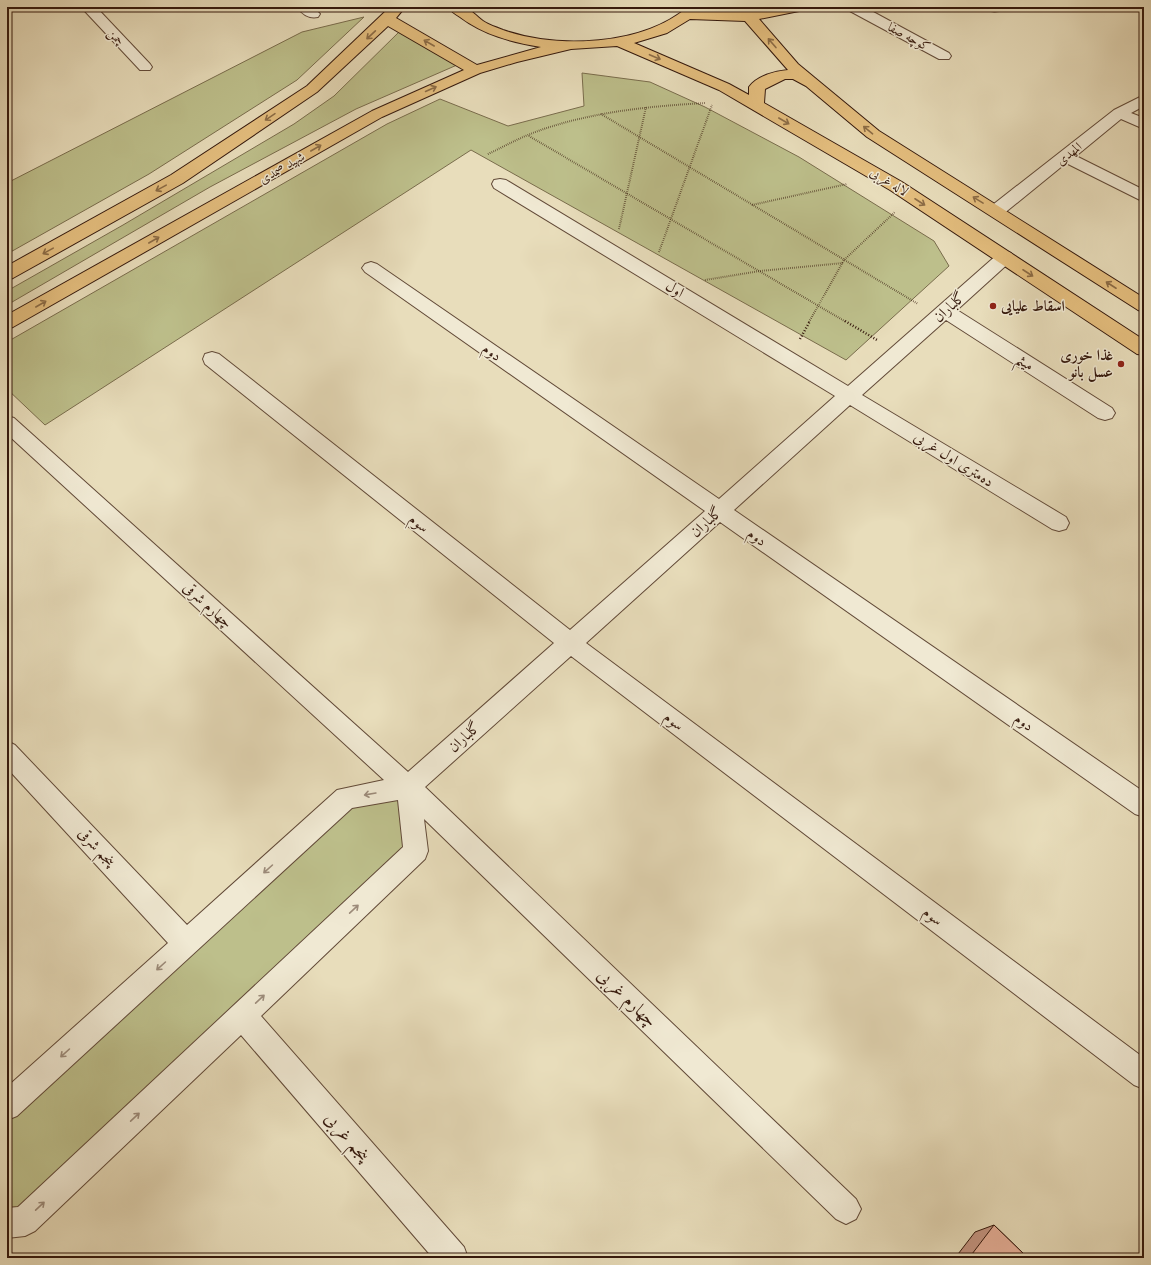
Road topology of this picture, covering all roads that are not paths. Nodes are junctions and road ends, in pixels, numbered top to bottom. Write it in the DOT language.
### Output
graph roads {
  1 [pos="88,7"];
  2 [pos="398,7"];
  3 [pos="455,7"];
  4 [pos="799,7"];
  5 [pos="854,7"];
  6 [pos="692,11"];
  7 [pos="745,12"];
  8 [pos="387,19"];
  9 [pos="619,42"];
  10 [pos="571,45"];
  11 [pos="944,56"];
  12 [pos="145,67"];
  13 [pos="475,70"];
  14 [pos="811,82"];
  15 [pos="1144,100"];
  16 [pos="756,105"];
  17 [pos="1119,113"];
  18 [pos="1144,124"];
  19 [pos="1066,157"];
  20 [pos="500,184"];
  21 [pos="1144,197"];
  22 [pos="996,211"];
  23 [pos="1005,258"];
  24 [pos="371,268"];
  25 [pos="7,274"];
  26 [pos="1144,306"];
  27 [pos="942,314"];
  28 [pos="7,324"];
  29 [pos="1144,349"];
  30 [pos="212,359"];
  31 [pos="850,395"];
  32 [pos="1105,413"];
  33 [pos="7,424"];
  34 [pos="719,511"];
  35 [pos="1058,523"];
  36 [pos="570,643"];
  37 [pos="7,752"];
  38 [pos="408,787"];
  39 [pos="1144,806"];
  40 [pos="186,943"];
  41 [pos="242,1015"];
  42 [pos="1144,1075"];
  43 [pos="7,1106"];
  44 [pos="846,1209"];
  45 [pos="7,1222"];
  46 [pos="453,1258"];
  1 -- 12 [label="street, چمن"];
  2 -- 8 [label="main road"];
  3 -- 10 [label="main road"];
  4 -- 7 [label="main road"];
  5 -- 11 [label="street, کوچه صفا"];
  6 -- 7 [label="main road"];
  6 -- 9 [label="main road"];
  14 -- 7 [label="main road, one-way"];
  13 -- 8 [label="main road, one-way"];
  8 -- 25 [label="main road, one-way"];
  9 -- 10 [label="main road"];
  9 -- 16 [label="main road, لاله غربی, one-way"];
  10 -- 13 [label="main road, شهید صمدی"];
  28 -- 13 [label="main road, شهید صمدی, one-way"];
  14 -- 16 [label="main road"];
  22 -- 14 [label="main road, one-way"];
  15 -- 17 [label="street, المهدی"];
  16 -- 23 [label="main road, لاله غربی, one-way"];
  17 -- 18 [label="street"];
  17 -- 19 [label="street, المهدی"];
  19 -- 21 [label="street"];
  19 -- 22 [label="street, المهدی"];
  20 -- 31 [label="street, اول"];
  26 -- 22 [label="main road, one-way"];
  23 -- 27 [label="street, گلباران"];
  23 -- 29 [label="main road, لاله غربی, one-way"];
  24 -- 34 [label="street, دوم"];
  27 -- 31 [label="street, گلباران"];
  27 -- 32 [label="street, میثم"];
  30 -- 36 [label="street, سوم"];
  31 -- 34 [label="street, گلباران"];
  31 -- 35 [label="street, ده‌متری اول غربی"];
  33 -- 38 [label="street, چهارم شرقی"];
  34 -- 36 [label="street, گلباران"];
  34 -- 39 [label="street, دوم"];
  36 -- 38 [label="street, گلباران"];
  36 -- 42 [label="street, سوم"];
  37 -- 40 [label="street, پنجم شرقی"];
  38 -- 40 [label="street, one-way"];
  41 -- 38 [label="street, one-way"];
  38 -- 44 [label="street, چهارم غربی"];
  40 -- 43 [label="street, one-way"];
  45 -- 41 [label="street, one-way"];
  41 -- 46 [label="street, پنجم غربی"];
}
